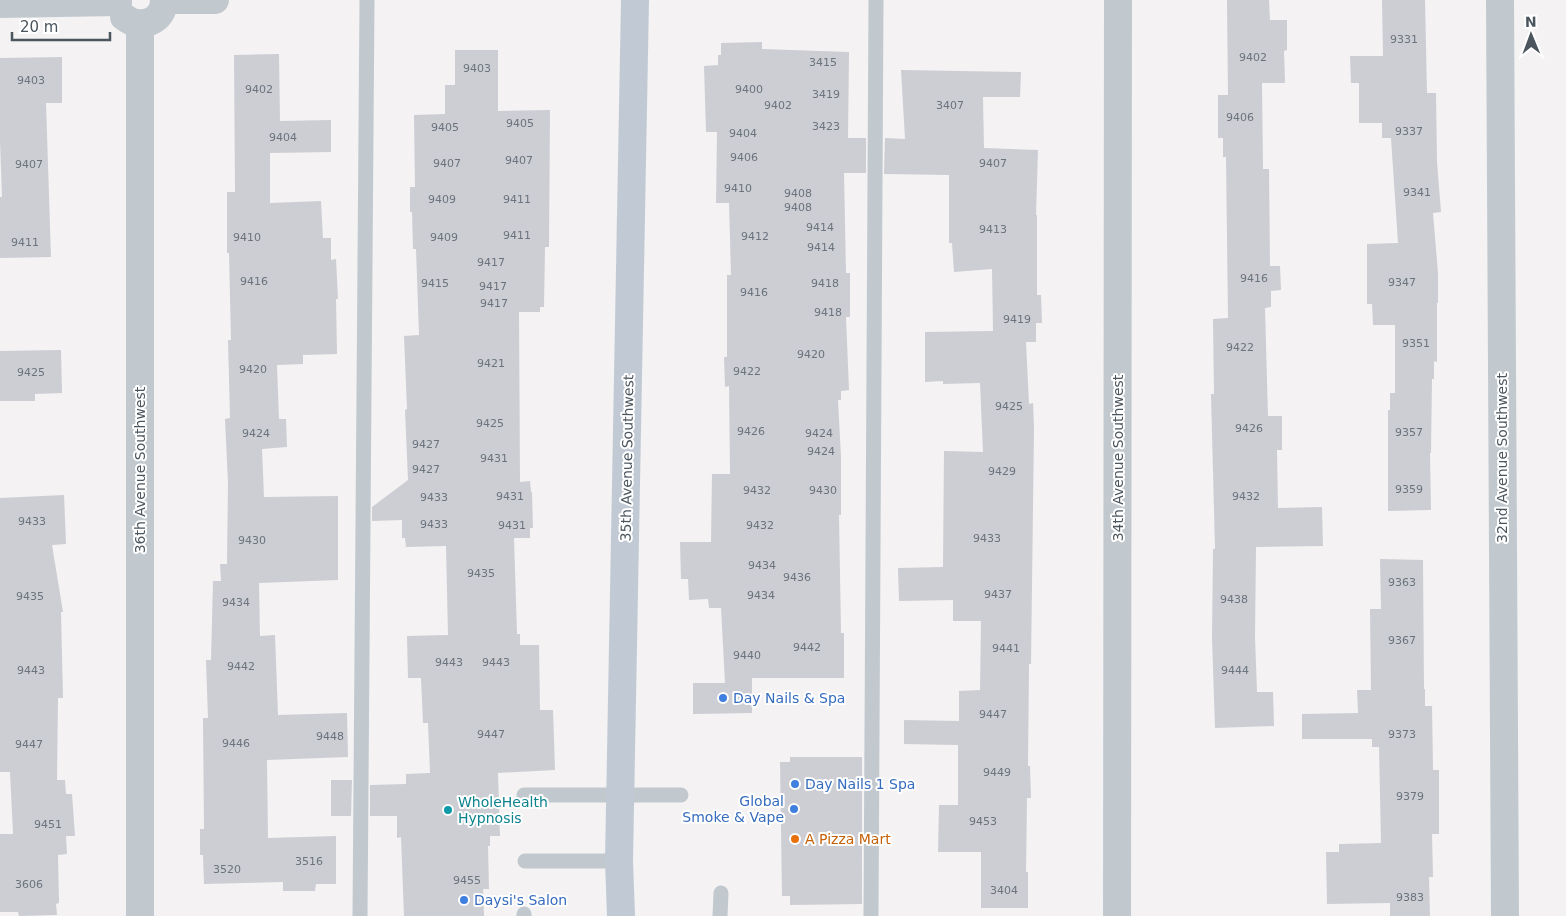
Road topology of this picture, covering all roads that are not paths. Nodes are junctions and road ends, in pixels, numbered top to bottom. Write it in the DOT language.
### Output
graph roads {
  1 [pos="164,0"];
  2 [pos="215,0"];
  3 [pos="368,0"];
  4 [pos="634,0"];
  5 [pos="876,0"];
  6 [pos="1118,0"];
  7 [pos="1500,0"];
  8 [pos="118,1"];
  9 [pos="0,4"];
  10 [pos="140,24"];
  11 [pos="524,795"];
  12 [pos="622,795"];
  13 [pos="681,795"];
  14 [pos="524,861"];
  15 [pos="619,861"];
  16 [pos="720,893"];
  17 [pos="140,916"];
  18 [pos="360,916"];
  19 [pos="621,916"];
  20 [pos="720,916"];
  21 [pos="871,916"];
  22 [pos="1118,916"];
  23 [pos="1505,916"];
  1 -- 2 [label="street"];
  1 -- 10 [label="street"];
  3 -- 18 [label="lane"];
  4 -- 12 [label="main road, 35th Avenue Southwest"];
  5 -- 21 [label="lane"];
  6 -- 22 [label="street, 34th Avenue Southwest"];
  7 -- 23 [label="street, 32nd Avenue Southwest"];
  8 -- 9 [label="street"];
  8 -- 10 [label="street"];
  10 -- 17 [label="street, 36th Avenue Southwest"];
  11 -- 12 [label="lane"];
  12 -- 13 [label="lane"];
  12 -- 15 [label="main road, 35th Avenue Southwest"];
  14 -- 15 [label="lane"];
  15 -- 19 [label="main road, 35th Avenue Southwest"];
  16 -- 20 [label="lane"];
}
